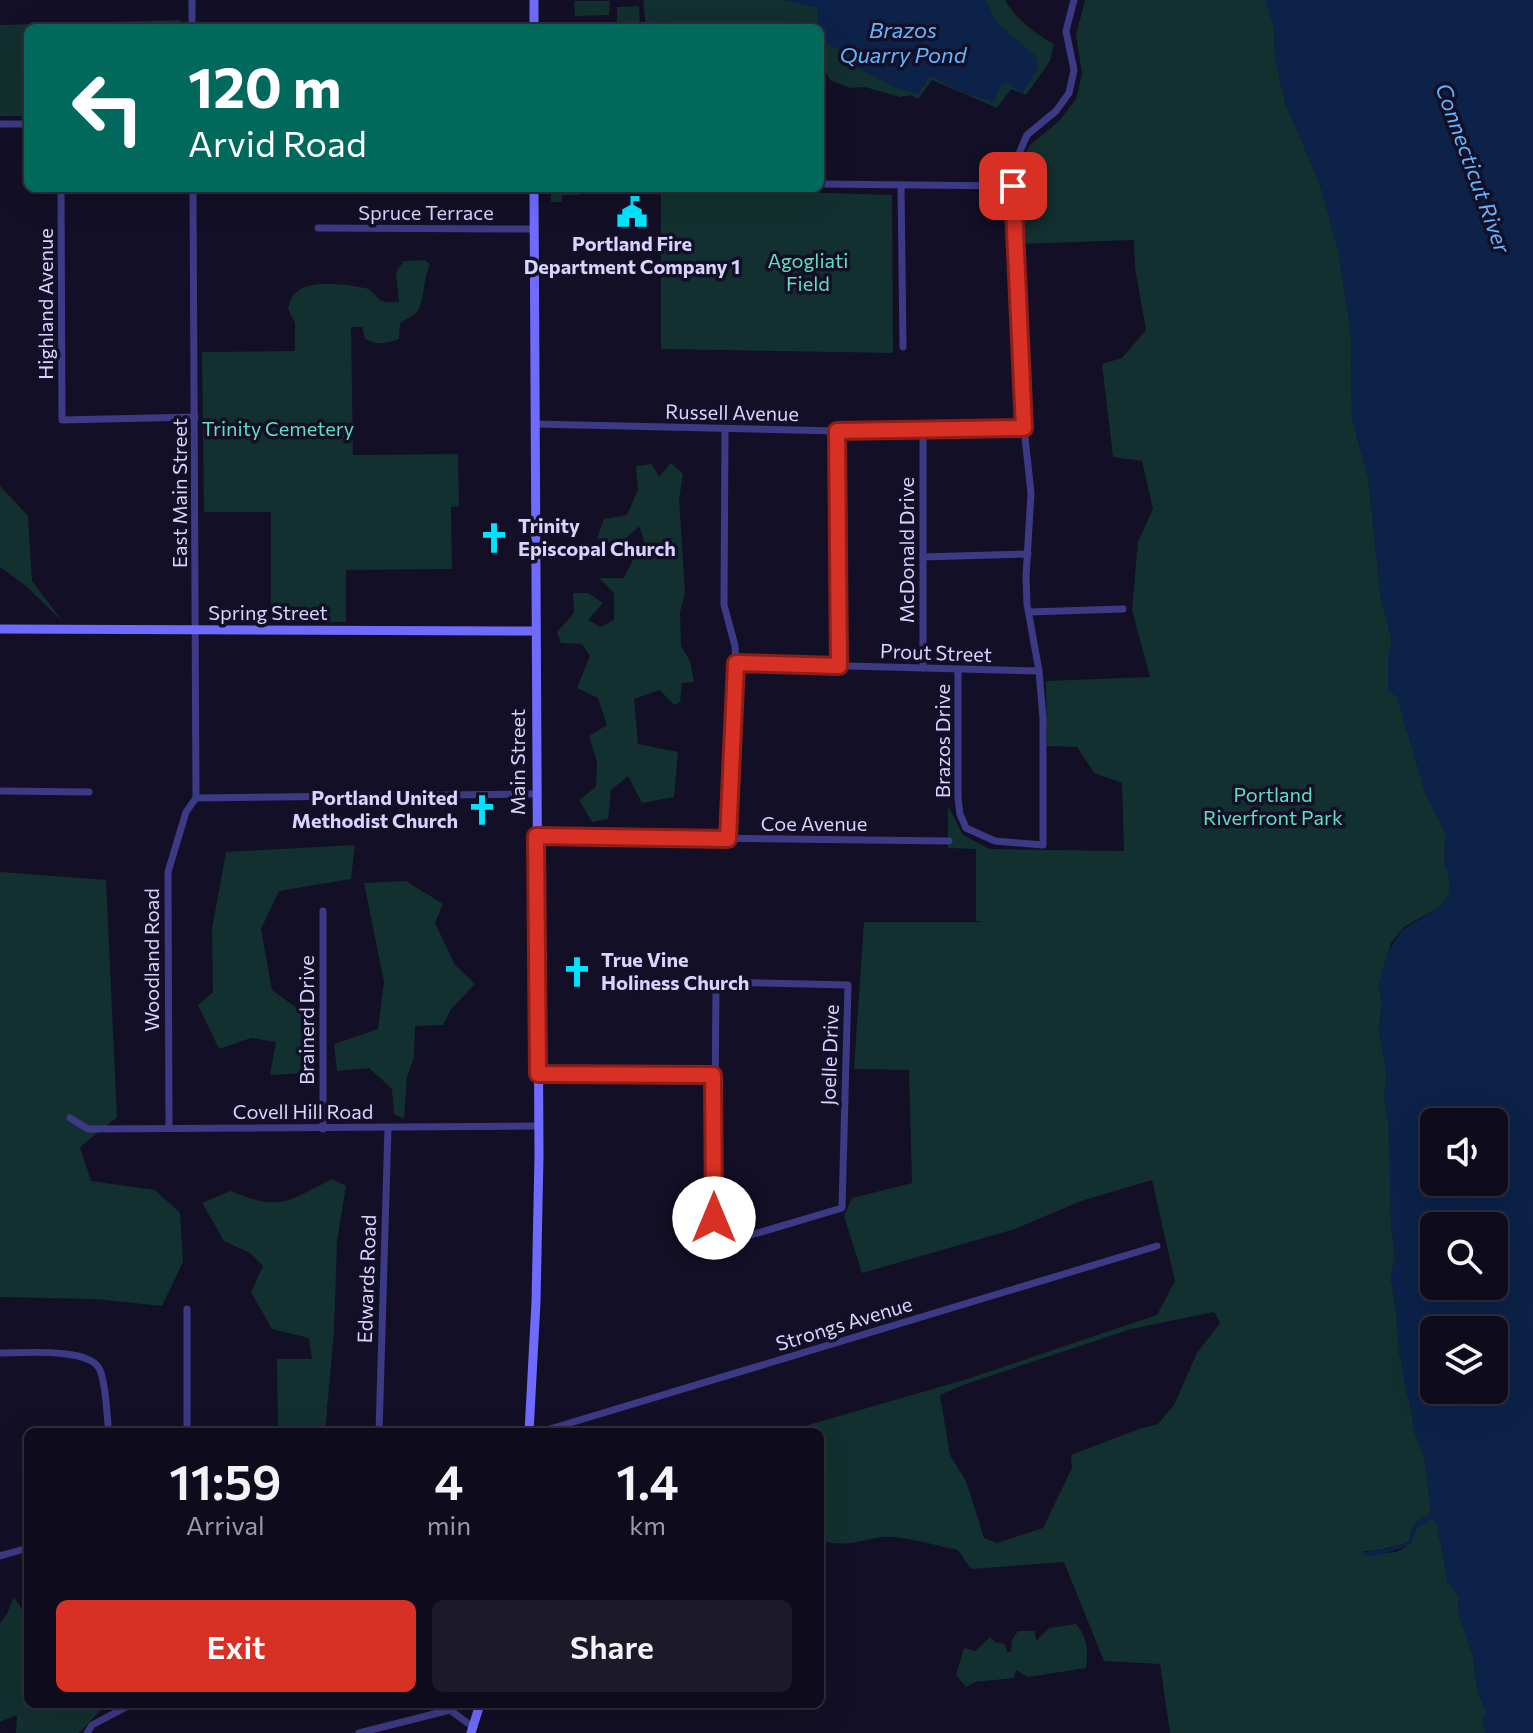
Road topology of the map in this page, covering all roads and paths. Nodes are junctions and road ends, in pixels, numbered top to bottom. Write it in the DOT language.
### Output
graph roads {
  1 [pos="192,0"];
  2 [pos="534,0"];
  3 [pos="1074,0"];
  4 [pos="192,24"];
  5 [pos="534,24"];
  6 [pos="0,124"];
  7 [pos="24,124"];
  8 [pos="824,184"];
  9 [pos="901,185"];
  10 [pos="1013,186"];
  11 [pos="61,192"];
  12 [pos="193,192"];
  13 [pos="534,192"];
  14 [pos="318,228"];
  15 [pos="534,229"];
  16 [pos="903,347"];
  17 [pos="195,417"];
  18 [pos="535,424"];
  19 [pos="1024,428"];
  20 [pos="725,429"];
  21 [pos="837,431"];
  22 [pos="923,431"];
  23 [pos="1028,554"];
  24 [pos="923,557"];
  25 [pos="1123,609"];
  26 [pos="1029,612"];
  27 [pos="0,629"];
  28 [pos="196,631"];
  29 [pos="535,631"];
  30 [pos="736,663"];
  31 [pos="839,666"];
  32 [pos="923,668"];
  33 [pos="958,669"];
  34 [pos="1039,671"];
  35 [pos="0,791"];
  36 [pos="89,792"];
  37 [pos="536,794"];
  38 [pos="196,798"];
  39 [pos="536,836"];
  40 [pos="728,839"];
  41 [pos="949,841"];
  42 [pos="323,911"];
  43 [pos="538,1074"];
  44 [pos="713,1075"];
  45 [pos="70,1118"];
  46 [pos="538,1126"];
  47 [pos="169,1128"];
  48 [pos="388,1128"];
  49 [pos="323,1129"];
  50 [pos="1157,1246"];
  51 [pos="187,1309"];
  52 [pos="0,1353"];
  53 [pos="108,1428"];
  54 [pos="187,1428"];
  55 [pos="379,1428"];
  56 [pos="529,1428"];
  57 [pos="553,1428"];
  58 [pos="24,1549"];
  59 [pos="0,1556"];
  60 [pos="124,1708"];
  61 [pos="453,1708"];
  62 [pos="479,1708"];
  63 [pos="450,1710"];
  64 [pos="472,1730"];
  65 [pos="87,1733"];
  66 [pos="359,1733"];
  1 -- 4 [label="street"];
  2 -- 5 [label="main road"];
  3 -- 10 [label="street"];
  6 -- 7 [label="street"];
  8 -- 9 [label="street"];
  9 -- 10 [label="street"];
  9 -- 16 [label="street"];
  10 -- 19 [label="street"];
  11 -- 17 [label="street, Highland Avenue"];
  12 -- 17 [label="street, East Main Street"];
  13 -- 15 [label="main road, Main Street"];
  14 -- 15 [label="street, Spruce Terrace"];
  15 -- 18 [label="main road, Main Street"];
  17 -- 28 [label="street, East Main Street"];
  18 -- 20 [label="street, Russell Avenue"];
  18 -- 29 [label="main road, Main Street"];
  19 -- 22 [label="street, Russell Avenue"];
  19 -- 23 [label="street"];
  20 -- 21 [label="street, Russell Avenue"];
  20 -- 30 [label="street"];
  21 -- 22 [label="street, Russell Avenue"];
  21 -- 31 [label="street"];
  22 -- 24 [label="street, McDonald Drive"];
  23 -- 24 [label="street"];
  23 -- 26 [label="street"];
  24 -- 32 [label="street, McDonald Drive"];
  25 -- 26 [label="street"];
  26 -- 34 [label="street"];
  27 -- 28 [label="main road, Spring Street"];
  28 -- 29 [label="main road, Spring Street"];
  28 -- 38 [label="street, East Main Street"];
  29 -- 37 [label="main road, Main Street"];
  30 -- 31 [label="street, Prout Street"];
  30 -- 40 [label="street"];
  31 -- 32 [label="street, Prout Street"];
  32 -- 33 [label="street, Prout Street"];
  33 -- 34 [label="street, Prout Street"];
  33 -- 34 [label="street, Brazos Drive"];
  35 -- 36 [label="street"];
  37 -- 38 [label="street"];
  37 -- 39 [label="main road, Main Street"];
  38 -- 47 [label="street, Woodland Road"];
  39 -- 40 [label="street, Coe Avenue"];
  39 -- 43 [label="main road, Main Street"];
  40 -- 41 [label="street, Coe Avenue"];
  42 -- 49 [label="street, Brainerd Drive"];
  43 -- 44 [label="street"];
  43 -- 46 [label="main road, Main Street"];
  44 -- 44 [label="street, Joelle Drive"];
  45 -- 47 [label="street, Covell Hill Road"];
  46 -- 48 [label="street, Covell Hill Road"];
  46 -- 56 [label="main road, Main Street"];
  47 -- 49 [label="street, Covell Hill Road"];
  48 -- 49 [label="street, Covell Hill Road"];
  48 -- 55 [label="street, Edwards Road"];
  50 -- 57 [label="street, Strongs Avenue"];
  51 -- 54 [label="street"];
  52 -- 53 [label="street"];
  58 -- 59 [label="street"];
  60 -- 65 [label="street"];
  61 -- 63 [label="street"];
  62 -- 64 [label="main road"];
  63 -- 64 [label="street"];
  63 -- 66 [label="street"];
}
